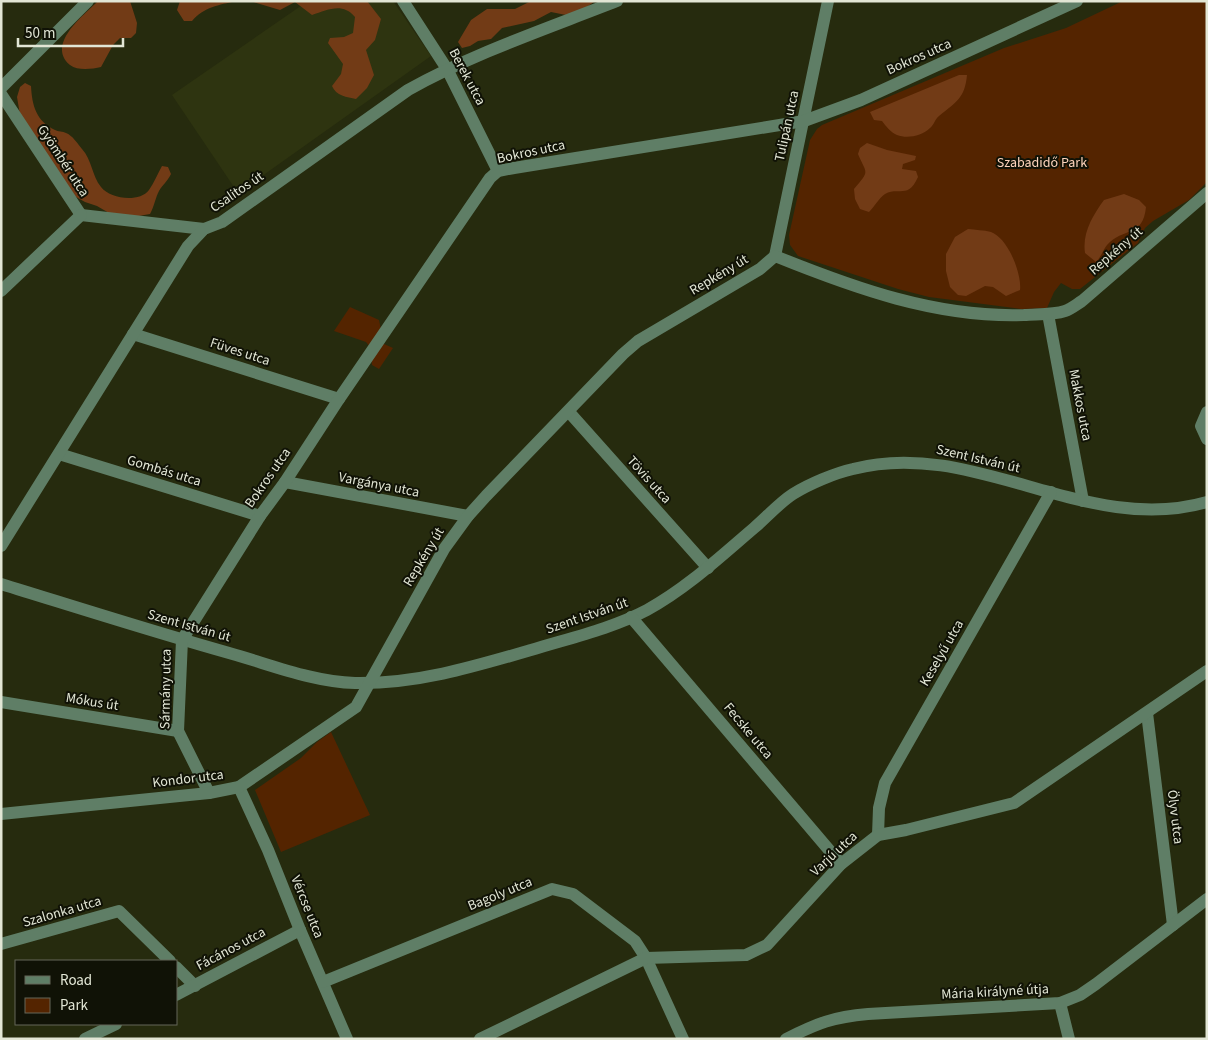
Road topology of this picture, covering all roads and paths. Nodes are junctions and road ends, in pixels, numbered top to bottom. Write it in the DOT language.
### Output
graph roads {
  1 [pos="88,1"];
  2 [pos="403,1"];
  3 [pos="617,1"];
  4 [pos="828,1"];
  5 [pos="1078,1"];
  6 [pos="447,69"];
  7 [pos="1,88"];
  8 [pos="1,94"];
  9 [pos="804,121"];
  10 [pos="498,171"];
  11 [pos="1207,193"];
  12 [pos="81,215"];
  13 [pos="204,229"];
  14 [pos="775,256"];
  15 [pos="1,291"];
  16 [pos="1048,314"];
  17 [pos="133,334"];
  18 [pos="339,399"];
  19 [pos="569,412"];
  20 [pos="1207,412"];
  21 [pos="1207,439"];
  22 [pos="59,454"];
  23 [pos="285,482"];
  24 [pos="1051,492"];
  25 [pos="1083,501"];
  26 [pos="1207,502"];
  27 [pos="260,516"];
  28 [pos="468,516"];
  29 [pos="1,546"];
  30 [pos="708,568"];
  31 [pos="1,584"];
  32 [pos="631,618"];
  33 [pos="182,640"];
  34 [pos="1207,672"];
  35 [pos="369,683"];
  36 [pos="1,702"];
  37 [pos="1147,713"];
  38 [pos="178,731"];
  39 [pos="239,787"];
  40 [pos="209,793"];
  41 [pos="1,814"];
  42 [pos="878,835"];
  43 [pos="841,864"];
  44 [pos="1207,899"];
  45 [pos="1173,925"];
  46 [pos="300,930"];
  47 [pos="1,944"];
  48 [pos="646,958"];
  49 [pos="169,960"];
  50 [pos="178,969"];
  51 [pos="323,982"];
  52 [pos="195,986"];
  53 [pos="178,993"];
  54 [pos="1060,1003"];
  55 [pos="115,1025"];
  56 [pos="102,1035"];
  57 [pos="85,1039"];
  58 [pos="347,1039"];
  59 [pos="480,1039"];
  60 [pos="683,1039"];
  61 [pos="786,1039"];
  62 [pos="1069,1039"];
  1 -- 7 [label="street"];
  2 -- 6 [label="street, Berek utca"];
  3 -- 6 [label="street, Csalitos út"];
  4 -- 9 [label="street, Tulipán utca"];
  5 -- 9 [label="street, Bokros utca"];
  6 -- 10 [label="street, Berek utca"];
  6 -- 13 [label="street, Csalitos út"];
  8 -- 12 [label="street, Gyömbér utca"];
  9 -- 10 [label="street, Bokros utca"];
  9 -- 14 [label="street, Tulipán utca"];
  10 -- 18 [label="street, Bokros utca"];
  11 -- 16 [label="street, Repkény út"];
  12 -- 13 [label="street, Gyömbér utca"];
  12 -- 15 [label="street"];
  13 -- 17 [label="street, Csalitos út"];
  14 -- 16 [label="street, Repkény út"];
  14 -- 19 [label="street, Repkény út"];
  16 -- 25 [label="street, Makkos utca"];
  17 -- 18 [label="street, Füves utca"];
  17 -- 22 [label="street, Csalitos út"];
  18 -- 23 [label="street, Bokros utca"];
  19 -- 28 [label="street, Repkény út"];
  19 -- 30 [label="street, Tövis utca"];
  20 -- 21 [label="street"];
  22 -- 27 [label="street, Gombás utca"];
  22 -- 29 [label="street, Csalitos út"];
  23 -- 27 [label="street, Bokros utca"];
  23 -- 28 [label="street, Vargánya utca"];
  24 -- 25 [label="street, Szent István út"];
  24 -- 30 [label="street, Szent István út"];
  24 -- 42 [label="street, Keselyű utca"];
  25 -- 26 [label="street, Szent István út"];
  27 -- 33 [label="street, Bokros utca"];
  28 -- 35 [label="street, Repkény út"];
  30 -- 32 [label="street, Szent István út"];
  31 -- 33 [label="street, Szent István út"];
  32 -- 35 [label="street, Szent István út"];
  32 -- 43 [label="street, Fecske utca"];
  33 -- 35 [label="street, Szent István út"];
  33 -- 38 [label="street, Sármány utca"];
  34 -- 37 [label="street, Varjú utca"];
  35 -- 39 [label="street, Kondor utca"];
  36 -- 38 [label="street, Mókus út"];
  37 -- 42 [label="street, Varjú utca"];
  37 -- 45 [label="street, Ölyv utca"];
  38 -- 40 [label="street, Sármány utca"];
  39 -- 40 [label="street, Kondor utca"];
  39 -- 46 [label="street, Vércse utca"];
  40 -- 41 [label="street, Kondor utca"];
  42 -- 43 [label="street, Varjú utca"];
  43 -- 48 [label="street, Varjú utca"];
  44 -- 45 [label="street, Mária királyné útja"];
  45 -- 54 [label="street, Mária királyné útja"];
  46 -- 51 [label="street, Vércse utca"];
  46 -- 52 [label="street, Fácános utca"];
  47 -- 49 [label="street, Szalonka utca"];
  48 -- 51 [label="street, Bagoly utca"];
  48 -- 59 [label="street, Varjú utca"];
  48 -- 60 [label="street, Bagoly utca"];
  50 -- 52 [label="street"];
  51 -- 58 [label="street, Vércse utca"];
  52 -- 53 [label="street, Fácános utca"];
  54 -- 61 [label="street, Mária királyné útja"];
  54 -- 62 [label="street"];
  55 -- 56 [label="street"];
  56 -- 57 [label="street"];
}
